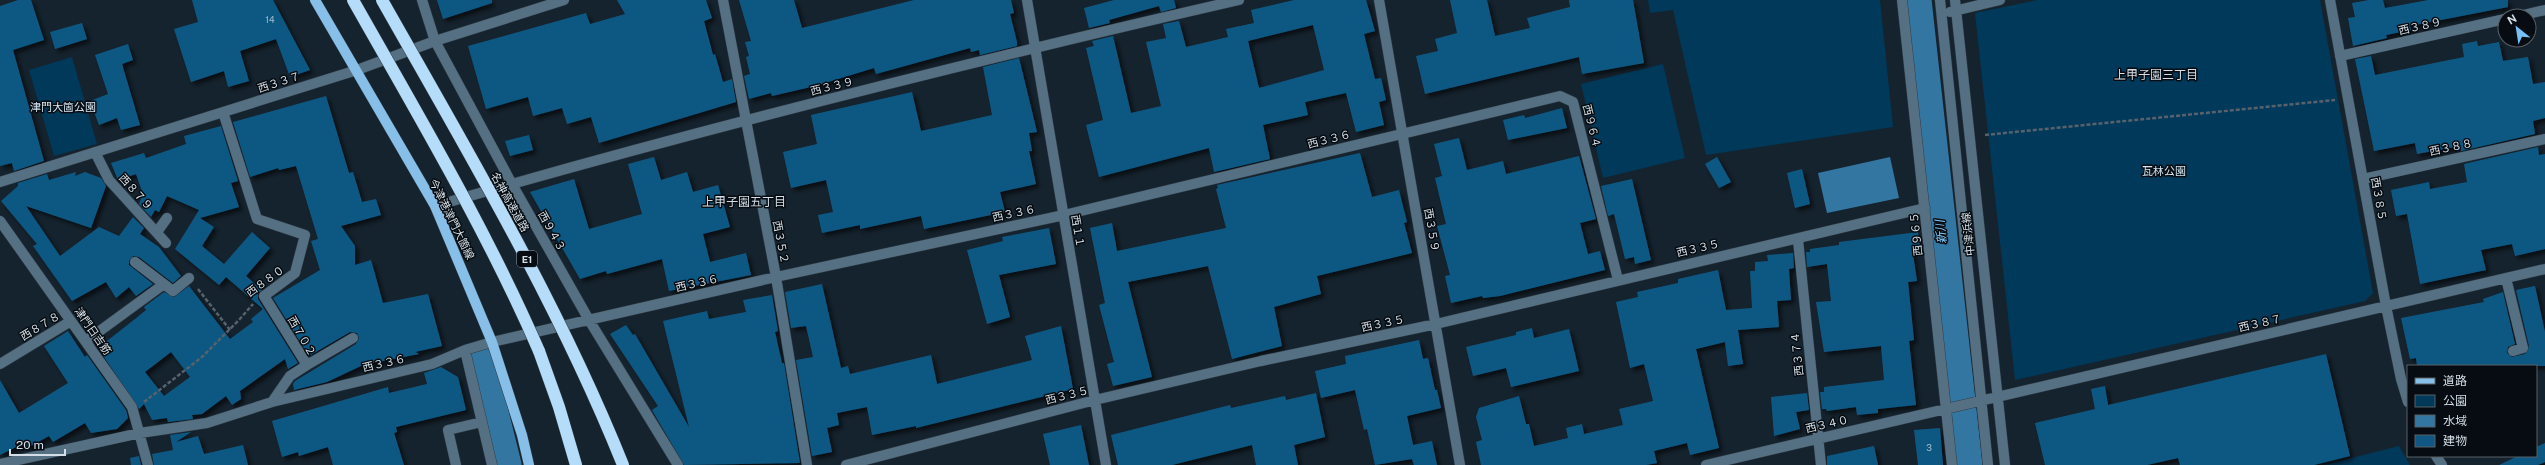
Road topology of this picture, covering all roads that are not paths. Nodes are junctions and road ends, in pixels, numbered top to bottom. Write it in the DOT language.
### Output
graph roads {
  1 [pos="315,0"];
  2 [pos="353,0"];
  3 [pos="382,0"];
  4 [pos="422,0"];
  5 [pos="564,0"];
  6 [pos="723,0"];
  7 [pos="1027,0"];
  8 [pos="1239,0"];
  9 [pos="1379,0"];
  10 [pos="1902,0"];
  11 [pos="1940,0"];
  12 [pos="2000,0"];
  13 [pos="2330,0"];
  14 [pos="1955,5"];
  15 [pos="1941,14"];
  16 [pos="2497,21"];
  17 [pos="435,41"];
  18 [pos="1036,47"];
  19 [pos="2340,56"];
  20 [pos="357,70"];
  21 [pos="223,112"];
  22 [pos="745,121"];
  23 [pos="1403,133"];
  24 [pos="2545,139"];
  25 [pos="95,152"];
  26 [pos="2362,179"];
  27 [pos="0,182"];
  28 [pos="512,184"];
  29 [pos="435,206"];
  30 [pos="1925,208"];
  31 [pos="1064,215"];
  32 [pos="167,218"];
  33 [pos="0,220"];
  34 [pos="157,232"];
  35 [pos="1798,240"];
  36 [pos="166,243"];
  37 [pos="135,262"];
  38 [pos="2545,268"];
  39 [pos="776,277"];
  40 [pos="188,278"];
  41 [pos="2506,278"];
  42 [pos="1618,280"];
  43 [pos="164,284"];
  44 [pos="264,296"];
  45 [pos="2386,306"];
  46 [pos="71,320"];
  47 [pos="589,320"];
  48 [pos="1436,324"];
  49 [pos="353,338"];
  50 [pos="86,341"];
  51 [pos="492,342"];
  52 [pos="465,350"];
  53 [pos="2514,351"];
  54 [pos="0,364"];
  55 [pos="307,365"];
  56 [pos="1997,398"];
  57 [pos="2407,399"];
  58 [pos="1095,400"];
  59 [pos="272,402"];
  60 [pos="1976,403"];
  61 [pos="1950,407"];
  62 [pos="482,422"];
  63 [pos="140,433"];
  64 [pos="1818,439"];
  65 [pos="0,464"];
  66 [pos="148,465"];
  67 [pos="456,465"];
  68 [pos="492,465"];
  69 [pos="529,465"];
  70 [pos="576,465"];
  71 [pos="624,465"];
  72 [pos="678,465"];
  73 [pos="807,465"];
  74 [pos="846,465"];
  75 [pos="1106,465"];
  76 [pos="1460,465"];
  77 [pos="1706,465"];
  78 [pos="1820,465"];
  79 [pos="1952,465"];
  80 [pos="1988,465"];
  81 [pos="2005,465"];
  1 -- 20 [label="main road, 今津港津門大箇線"];
  2 -- 70 [label="highway, E1, bridge"];
  3 -- 71 [label="highway, 名神高速道路 / E1, bridge"];
  4 -- 17 [label="street, 西９４３"];
  5 -- 17 [label="street, 西３３７"];
  6 -- 22 [label="street, 西３５２"];
  7 -- 18 [label="street, 西１１"];
  8 -- 18 [label="street, 西３３９"];
  9 -- 23 [label="street, 西３５９"];
  10 -- 30 [label="street, 西９６５"];
  11 -- 15 [label="street, 中津浜線"];
  12 -- 14 [label="street"];
  13 -- 19 [label="street, 西３８５"];
  14 -- 15 [label="street"];
  14 -- 56 [label="street, 中津浜線"];
  15 -- 60 [label="street, 中津浜線"];
  16 -- 19 [label="street, 西３８９"];
  17 -- 20 [label="street, 西３３７"];
  17 -- 28 [label="street, 西９４３"];
  18 -- 22 [label="street, 西３３９"];
  18 -- 31 [label="street, 西１１"];
  19 -- 26 [label="street, 西３８５"];
  20 -- 21 [label="street, 西３３７"];
  20 -- 29 [label="main road, 今津港津門大箇線"];
  21 -- 25 [label="street, 西３３７"];
  21 -- 44 [label="street, 西８８０"];
  22 -- 28 [label="street, 西３３９"];
  22 -- 39 [label="street, 西３５２"];
  23 -- 31 [label="street, 西３３６"];
  23 -- 42 [label="street, 西９６４"];
  23 -- 48 [label="street, 西３５９"];
  24 -- 26 [label="street, 西３８８"];
  25 -- 27 [label="street, 西３３７"];
  25 -- 34 [label="street, 西８７９"];
  26 -- 45 [label="street, 西３８５"];
  28 -- 29 [label="street, 西３３９"];
  28 -- 47 [label="street, 西９４３"];
  29 -- 51 [label="main road, 今津港津門大箇線"];
  30 -- 35 [label="street, 西３３５"];
  30 -- 61 [label="street, 西９６５"];
  31 -- 39 [label="street, 西３３６"];
  31 -- 58 [label="street, 西１１"];
  32 -- 34 [label="street"];
  33 -- 46 [label="street, 津門日吉筋"];
  34 -- 36 [label="street, 西８７９"];
  35 -- 42 [label="street, 西３３５"];
  35 -- 64 [label="street, 西３７４"];
  37 -- 43 [label="street"];
  38 -- 41 [label="street, 西３８７"];
  39 -- 47 [label="street, 西３３６"];
  39 -- 73 [label="street, 西３５２"];
  40 -- 43 [label="street"];
  41 -- 45 [label="street, 西３８７"];
  41 -- 53 [label="street"];
  42 -- 48 [label="street, 西３３５"];
  43 -- 50 [label="street"];
  44 -- 55 [label="street, 西７０２"];
  45 -- 56 [label="street, 西３８７"];
  45 -- 57 [label="street, 西３８５"];
  46 -- 50 [label="street, 津門日吉筋"];
  46 -- 54 [label="street, 西８７８"];
  47 -- 51 [label="street, 西３３６"];
  47 -- 72 [label="street, 西９４３"];
  48 -- 58 [label="street, 西３３５"];
  48 -- 76 [label="street, 西３５９"];
  49 -- 55 [label="street"];
  50 -- 63 [label="street, 津門日吉筋"];
  51 -- 52 [label="street, 西３３６"];
  51 -- 69 [label="main road, 今津港津門大箇線"];
  52 -- 59 [label="street, 西３３６"];
  52 -- 62 [label="street"];
  55 -- 59 [label="street, 西７０２"];
  56 -- 60 [label="street, 西３８７"];
  56 -- 81 [label="street, 中津浜線"];
  58 -- 74 [label="street, 西３３５"];
  58 -- 75 [label="street, 西１１"];
  59 -- 63 [label="street, 西３３６"];
  60 -- 61 [label="street, 西３４０"];
  60 -- 80 [label="street, 中津浜線"];
  61 -- 64 [label="street, 西３４０"];
  61 -- 79 [label="street, 西９６５"];
  62 -- 67 [label="street"];
  62 -- 68 [label="street"];
  63 -- 65 [label="street, 西３３６"];
  63 -- 66 [label="street, 津門日吉筋"];
  64 -- 77 [label="street, 西３４０"];
  64 -- 78 [label="street, 西３７４"];
}
